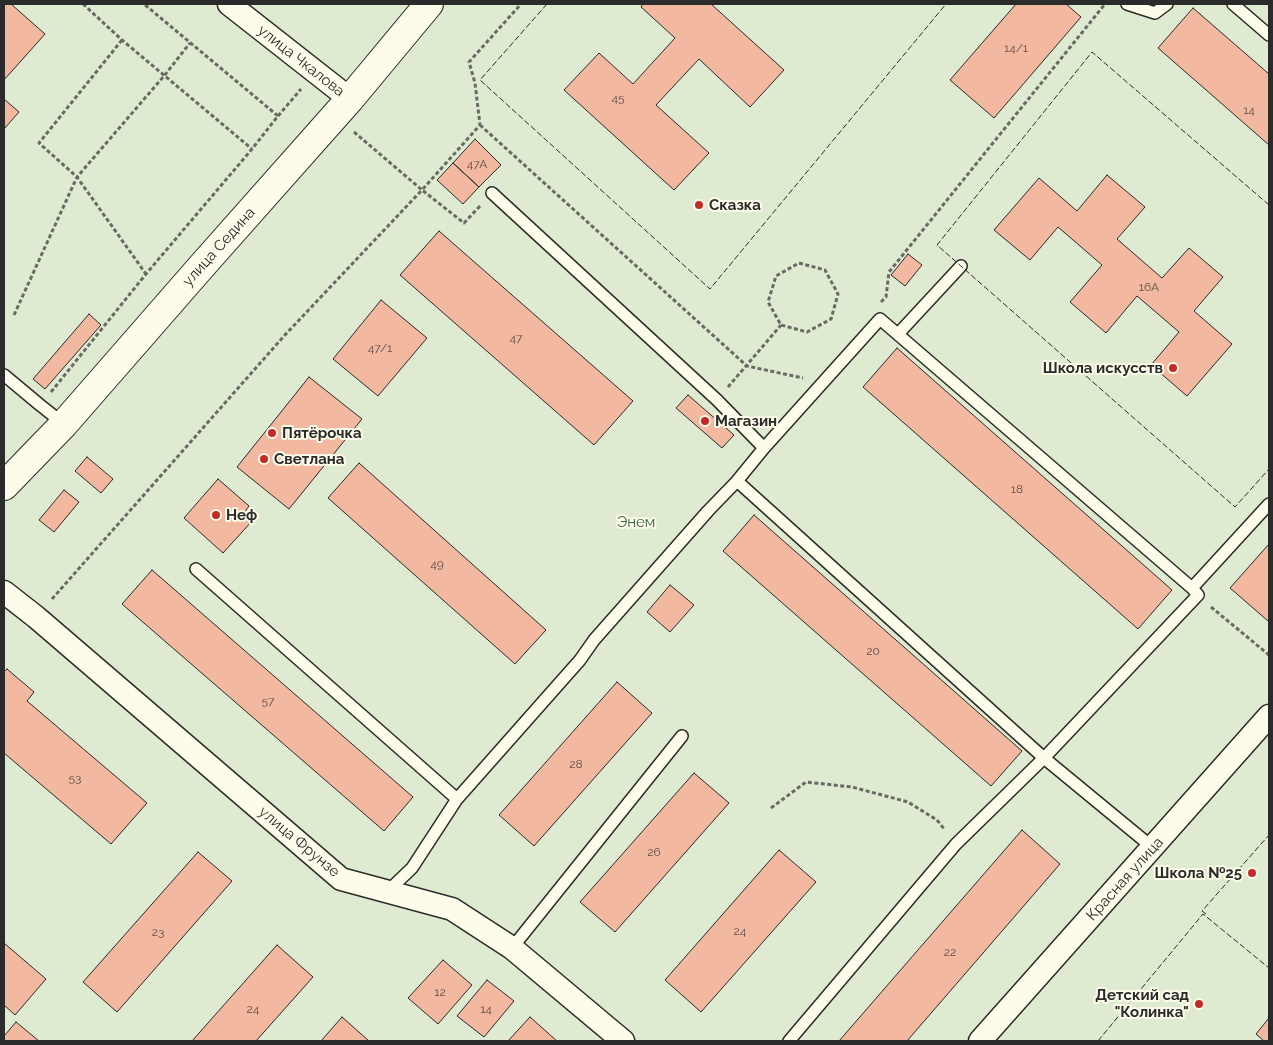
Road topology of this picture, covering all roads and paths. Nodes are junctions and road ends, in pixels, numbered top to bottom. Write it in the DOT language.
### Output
graph roads {
  1 [pos="83,4"];
  2 [pos="144,4"];
  3 [pos="229,4"];
  4 [pos="429,4"];
  5 [pos="521,4"];
  6 [pos="1105,4"];
  7 [pos="1127,4"];
  8 [pos="1167,4"];
  9 [pos="1233,4"];
  10 [pos="1269,35"];
  11 [pos="122,40"];
  12 [pos="190,43"];
  13 [pos="164,76"];
  14 [pos="302,88"];
  15 [pos="342,108"];
  16 [pos="278,116"];
  17 [pos="480,125"];
  18 [pos="252,149"];
  19 [pos="77,177"];
  20 [pos="422,190"];
  21 [pos="492,193"];
  22 [pos="961,266"];
  23 [pos="146,274"];
  24 [pos="879,304"];
  25 [pos="14,315"];
  26 [pos="781,325"];
  27 [pos="898,334"];
  28 [pos="747,366"];
  29 [pos="4,375"];
  30 [pos="809,379"];
  31 [pos="717,400"];
  32 [pos="40,405"];
  33 [pos="64,424"];
  34 [pos="764,448"];
  35 [pos="737,481"];
  36 [pos="4,486"];
  37 [pos="1269,504"];
  38 [pos="196,569"];
  39 [pos="4,592"];
  40 [pos="1195,592"];
  41 [pos="36,617"];
  42 [pos="1269,655"];
  43 [pos="1269,716"];
  44 [pos="682,736"];
  45 [pos="1044,758"];
  46 [pos="457,799"];
  47 [pos="772,808"];
  48 [pos="956,844"];
  49 [pos="1152,848"];
  50 [pos="388,891"];
  51 [pos="512,948"];
  52 [pos="623,1041"];
  53 [pos="789,1041"];
  54 [pos="980,1041"];
  1 -- 11 [label="path"];
  2 -- 12 [label="path"];
  3 -- 15 [label="street, улица Чкалова"];
  4 -- 15 [label="street, улица Седина"];
  5 -- 17 [label="path"];
  6 -- 24 [label="path"];
  7 -- 8 [label="lane"];
  9 -- 10 [label="lane"];
  11 -- 13 [label="path"];
  11 -- 19 [label="path"];
  12 -- 13 [label="path"];
  12 -- 16 [label="path"];
  13 -- 18 [label="path"];
  13 -- 19 [label="path"];
  14 -- 16 [label="path"];
  15 -- 20 [label="path"];
  15 -- 33 [label="street, улица Седина"];
  16 -- 18 [label="path"];
  17 -- 20 [label="path"];
  17 -- 28 [label="path"];
  18 -- 23 [label="path"];
  19 -- 23 [label="path"];
  19 -- 25 [label="path"];
  20 -- 21 [label="path"];
  20 -- 41 [label="path"];
  21 -- 31 [label="lane"];
  22 -- 27 [label="lane"];
  23 -- 32 [label="path"];
  26 -- 26 [label="path"];
  26 -- 28 [label="path"];
  27 -- 34 [label="lane"];
  27 -- 40 [label="lane"];
  28 -- 30 [label="path"];
  28 -- 31 [label="path"];
  29 -- 32 [label="lane"];
  31 -- 34 [label="lane"];
  32 -- 33 [label="lane"];
  33 -- 36 [label="street, улица Седина"];
  34 -- 35 [label="lane"];
  35 -- 45 [label="lane"];
  35 -- 46 [label="lane"];
  37 -- 40 [label="lane"];
  38 -- 46 [label="lane"];
  39 -- 41 [label="street, улица Фрунзе"];
  40 -- 42 [label="path"];
  40 -- 45 [label="lane"];
  41 -- 50 [label="street, улица Фрунзе"];
  43 -- 49 [label="street, Красная улица"];
  44 -- 51 [label="lane"];
  45 -- 48 [label="lane"];
  45 -- 49 [label="lane"];
  46 -- 50 [label="lane"];
  47 -- 48 [label="path"];
  48 -- 53 [label="lane"];
  49 -- 54 [label="street, Красная улица"];
  50 -- 51 [label="street, улица Фрунзе"];
  51 -- 52 [label="street, улица Фрунзе"];
}
